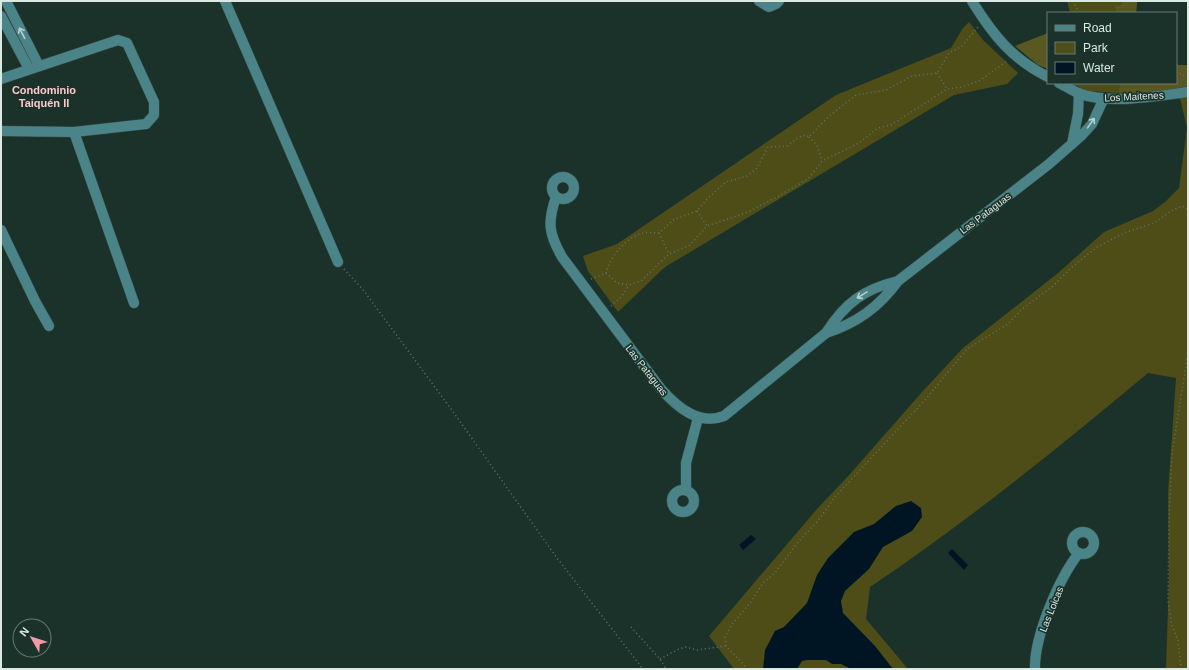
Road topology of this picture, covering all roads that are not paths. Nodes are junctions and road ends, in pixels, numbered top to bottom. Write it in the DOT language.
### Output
graph roads {
  1 [pos="6,1"];
  2 [pos="225,1"];
  3 [pos="759,1"];
  4 [pos="779,1"];
  5 [pos="972,1"];
  6 [pos="1,16"];
  7 [pos="34,67"];
  8 [pos="1047,76"];
  9 [pos="1,79"];
  10 [pos="1061,84"];
  11 [pos="1188,92"];
  12 [pos="1079,93"];
  13 [pos="1104,98"];
  14 [pos="1,131"];
  15 [pos="74,132"];
  16 [pos="1072,144"];
  17 [pos="556,197"];
  18 [pos="1,230"];
  19 [pos="338,262"];
  20 [pos="898,281"];
  21 [pos="134,303"];
  22 [pos="48,326"];
  23 [pos="826,333"];
  24 [pos="698,418"];
  25 [pos="686,490"];
  26 [pos="1080,553"];
  27 [pos="1035,669"];
  7 -- 1 [label="street, one-way"];
  2 -- 19 [label="street"];
  3 -- 4 [label="street"];
  5 -- 8 [label="street"];
  6 -- 7 [label="street"];
  7 -- 9 [label="street"];
  7 -- 15 [label="street"];
  10 -- 12 [label="street, Los Maitenes"];
  11 -- 13 [label="street, Los Maitenes"];
  12 -- 13 [label="street, Los Maitenes"];
  12 -- 16 [label="street"];
  16 -- 13 [label="street, Las Pataguas, one-way"];
  14 -- 15 [label="street"];
  15 -- 21 [label="street"];
  16 -- 20 [label="street, Las Pataguas"];
  17 -- 24 [label="street, Las Pataguas"];
  18 -- 22 [label="street"];
  20 -- 23 [label="street, Las Pataguas"];
  20 -- 23 [label="street, Las Pataguas, one-way"];
  23 -- 24 [label="street, Las Pataguas"];
  24 -- 25 [label="street"];
  26 -- 27 [label="street, Las Loicas"];
}
